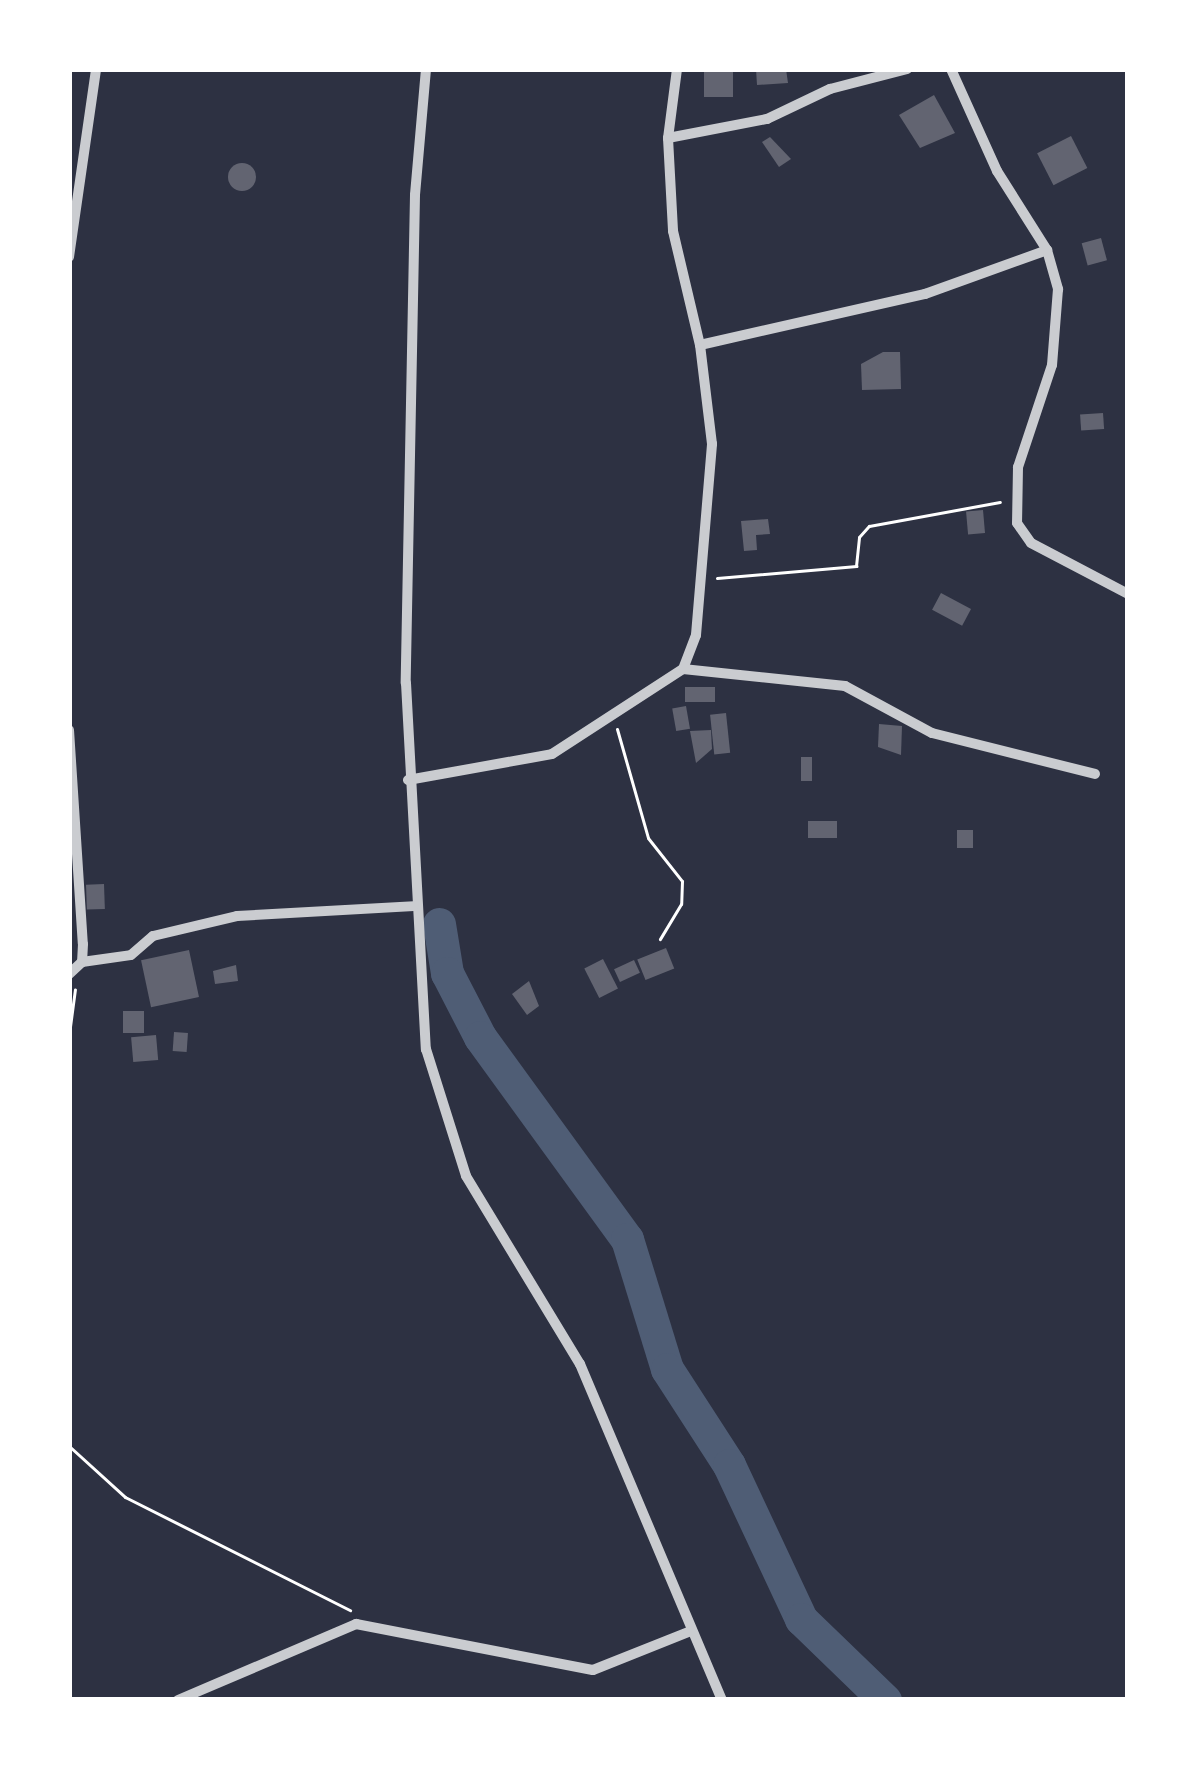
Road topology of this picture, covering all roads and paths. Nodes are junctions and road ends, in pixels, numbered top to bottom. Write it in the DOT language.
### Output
graph roads {
  1 [pos="95,69"];
  2 [pos="426,69"];
  3 [pos="677,69"];
  4 [pos="907,69"];
  5 [pos="951,69"];
  6 [pos="668,138"];
  7 [pos="1047,250"];
  8 [pos="69,257"];
  9 [pos="700,345"];
  10 [pos="1015,502"];
  11 [pos="698,578"];
  12 [pos="1128,593"];
  13 [pos="683,668"];
  14 [pos="614,716"];
  15 [pos="69,730"];
  16 [pos="1095,774"];
  17 [pos="408,780"];
  18 [pos="414,906"];
  19 [pos="660,940"];
  20 [pos="76,969"];
  21 [pos="69,1034"];
  22 [pos="69,1446"];
  23 [pos="373,1624"];
  24 [pos="691,1631"];
  25 [pos="178,1700"];
  26 [pos="722,1700"];
  1 -- 8 [label="street"];
  2 -- 17 [label="street"];
  3 -- 6 [label="street"];
  4 -- 6 [label="street"];
  5 -- 7 [label="street"];
  6 -- 9 [label="street"];
  7 -- 9 [label="street"];
  7 -- 10 [label="street"];
  9 -- 11 [label="street"];
  10 -- 11 [label="path"];
  10 -- 12 [label="street"];
  11 -- 13 [label="street"];
  13 -- 14 [label="street"];
  13 -- 16 [label="street"];
  14 -- 17 [label="street"];
  14 -- 19 [label="path"];
  15 -- 20 [label="street"];
  17 -- 18 [label="street"];
  18 -- 20 [label="street"];
  18 -- 24 [label="street"];
  20 -- 21 [label="path"];
  22 -- 23 [label="path"];
  23 -- 24 [label="street"];
  23 -- 25 [label="street"];
  24 -- 26 [label="street"];
}
